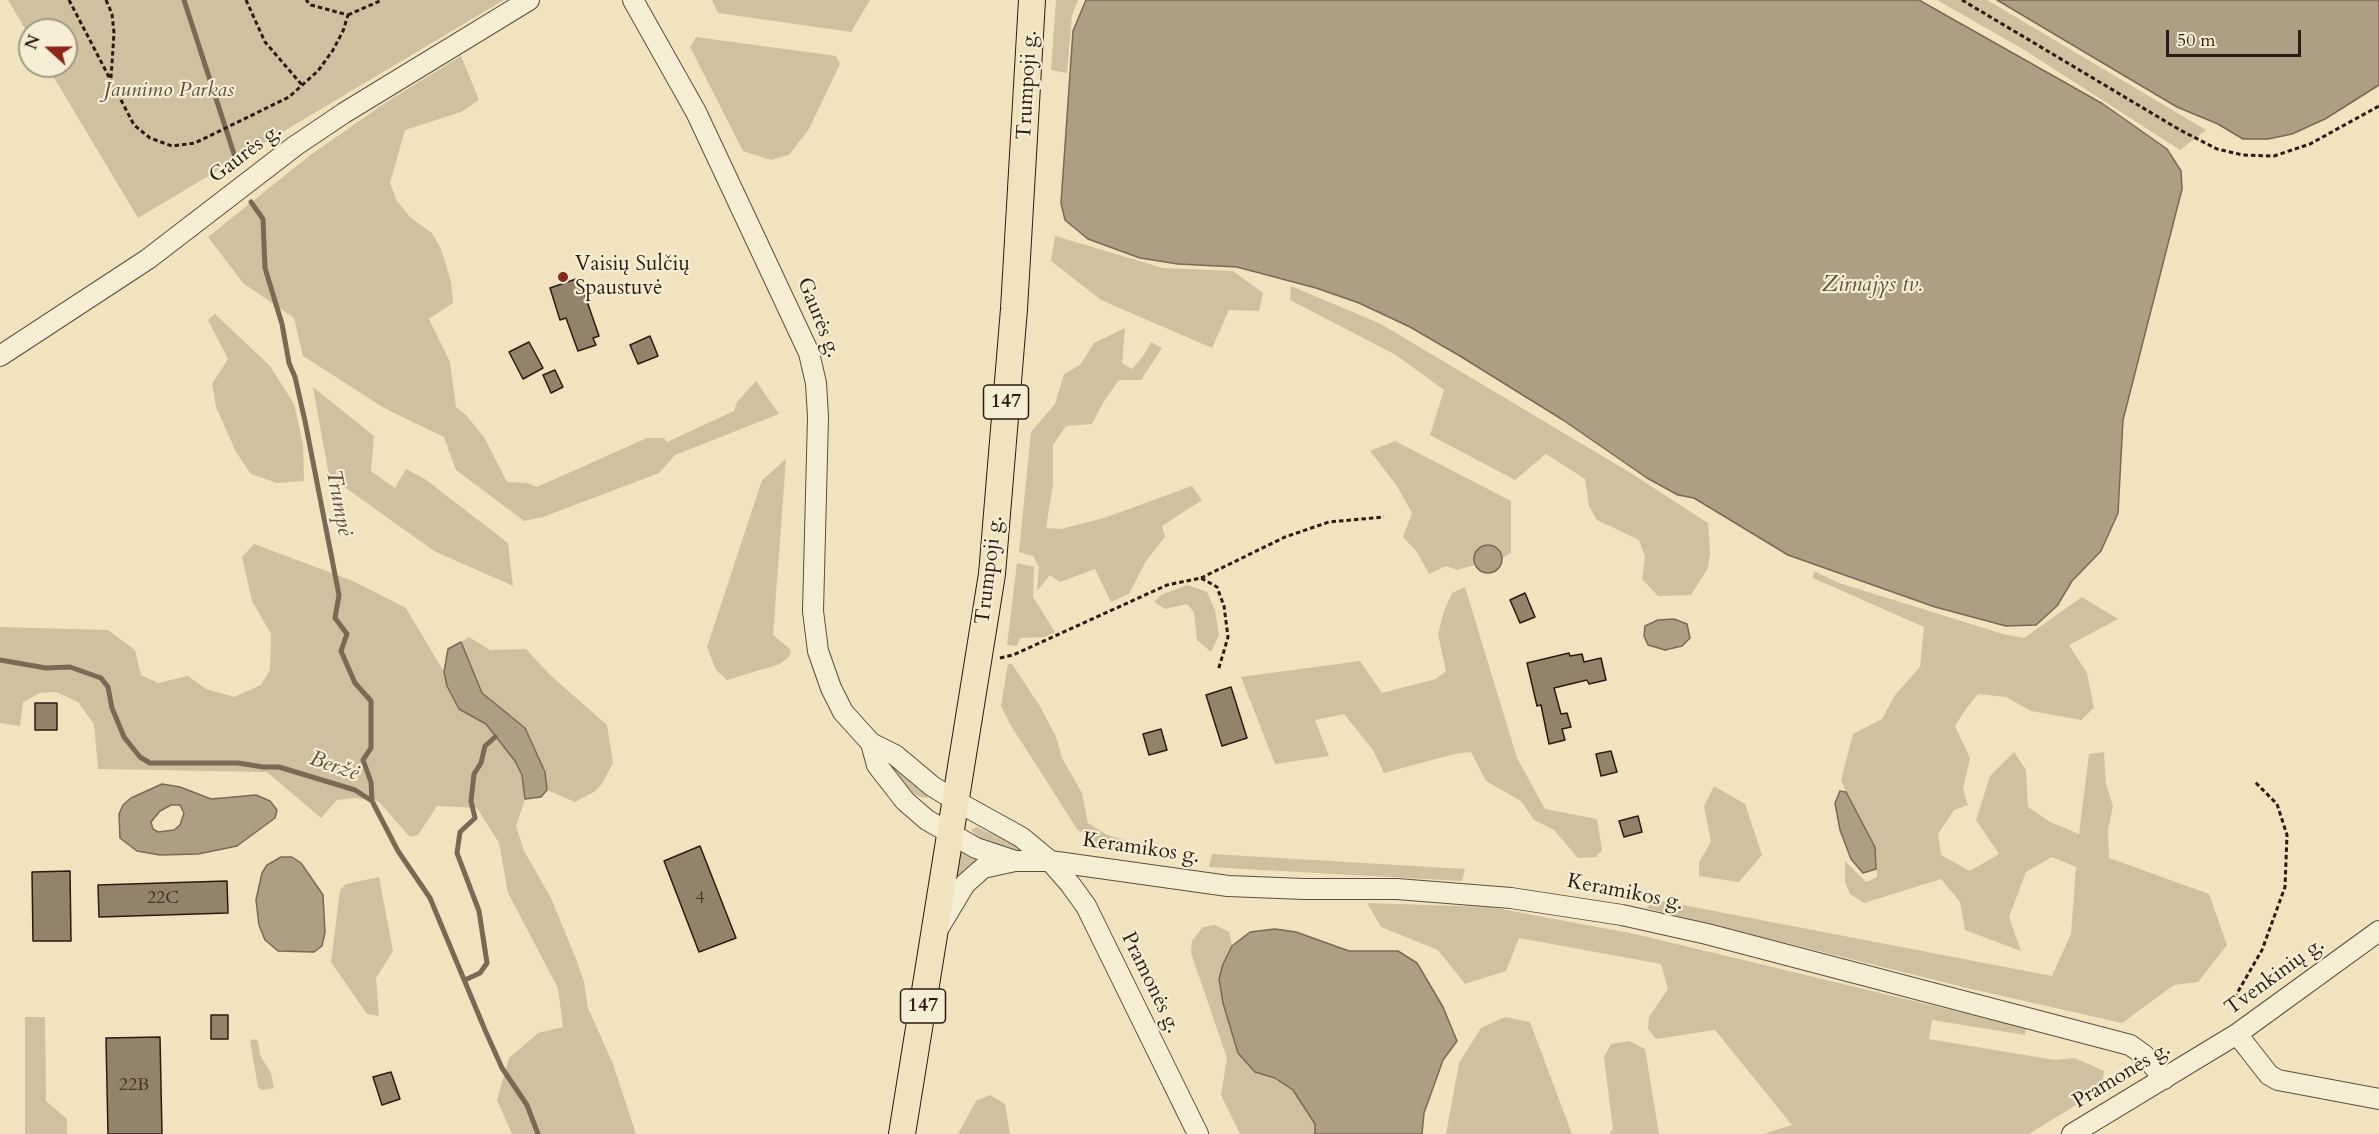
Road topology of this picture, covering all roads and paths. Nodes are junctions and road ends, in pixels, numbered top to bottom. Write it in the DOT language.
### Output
graph roads {
  1 [pos="69,0"];
  2 [pos="105,0"];
  3 [pos="246,0"];
  4 [pos="306,0"];
  5 [pos="382,0"];
  6 [pos="529,0"];
  7 [pos="633,0"];
  8 [pos="1032,0"];
  9 [pos="1962,0"];
  10 [pos="348,15"];
  11 [pos="110,80"];
  12 [pos="302,86"];
  13 [pos="2379,106"];
  14 [pos="0,356"];
  15 [pos="1384,517"];
  16 [pos="1201,578"];
  17 [pos="978,663"];
  18 [pos="1218,671"];
  19 [pos="871,743"];
  20 [pos="2255,782"];
  21 [pos="956,801"];
  22 [pos="951,834"];
  23 [pos="1015,861"];
  24 [pos="1050,861"];
  25 [pos="2379,931"];
  26 [pos="934,936"];
  27 [pos="2242,1031"];
  28 [pos="2196,1059"];
  29 [pos="2164,1079"];
  30 [pos="2379,1100"];
  31 [pos="902,1134"];
  32 [pos="1198,1134"];
  33 [pos="2072,1134"];
  1 -- 11 [label="path"];
  2 -- 11 [label="path"];
  3 -- 12 [label="path"];
  4 -- 10 [label="path"];
  5 -- 10 [label="path"];
  6 -- 14 [label="street, Gaurės g."];
  7 -- 19 [label="street, Gaurės g."];
  8 -- 17 [label="main road, Trumpoji g. / 147"];
  9 -- 13 [label="path"];
  10 -- 12 [label="path"];
  11 -- 12 [label="path"];
  15 -- 16 [label="path"];
  16 -- 17 [label="path"];
  16 -- 18 [label="path"];
  17 -- 21 [label="main road, Trumpoji g. / 147"];
  19 -- 21 [label="street, Gaurės g."];
  19 -- 22 [label="street, Gaurės g."];
  20 -- 27 [label="path"];
  21 -- 22 [label="main road, Trumpoji g. / 147"];
  21 -- 24 [label="street, Pramonės g."];
  22 -- 23 [label="street"];
  22 -- 26 [label="main road, Trumpoji g. / 147"];
  23 -- 24 [label="street"];
  23 -- 26 [label="street"];
  24 -- 29 [label="street, Keramikos g."];
  24 -- 32 [label="street, Pramonės g."];
  25 -- 27 [label="street, Tvenkinių g."];
  26 -- 31 [label="main road, Trumpoji g. / 147"];
  27 -- 28 [label="street, Tvenkinių g."];
  27 -- 30 [label="street"];
  28 -- 29 [label="street, Pramonės g."];
  29 -- 33 [label="street, Pramonės g."];
}
